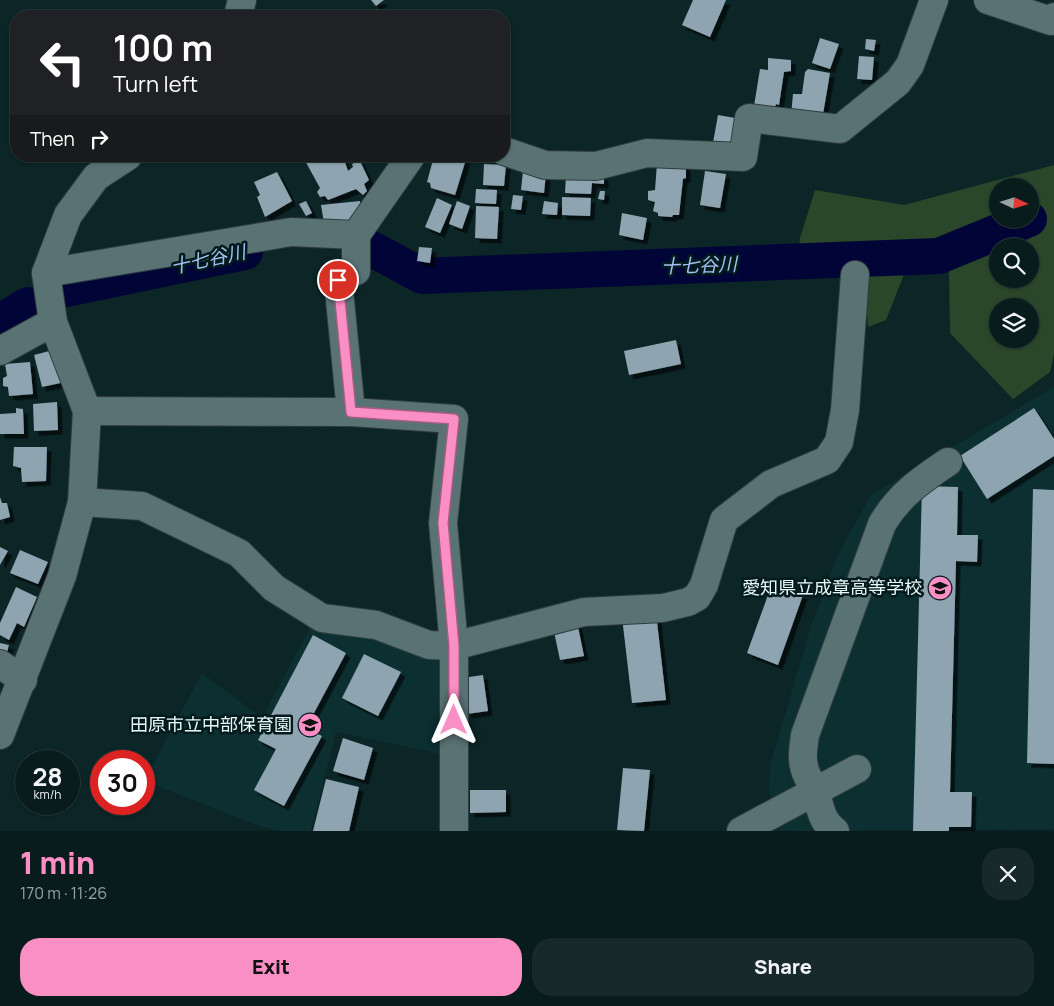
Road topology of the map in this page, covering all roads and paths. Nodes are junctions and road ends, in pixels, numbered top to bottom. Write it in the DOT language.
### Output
graph roads {
  1 [pos="934,0"];
  2 [pos="988,0"];
  3 [pos="1054,17"];
  4 [pos="510,153"];
  5 [pos="119,162"];
  6 [pos="407,162"];
  7 [pos="356,235"];
  8 [pos="46,273"];
  9 [pos="855,275"];
  10 [pos="53,322"];
  11 [pos="0,351"];
  12 [pos="87,411"];
  13 [pos="351,412"];
  14 [pos="948,462"];
  15 [pos="82,502"];
  16 [pos="454,646"];
  17 [pos="0,664"];
  18 [pos="23,680"];
  19 [pos="0,735"];
  20 [pos="857,769"];
  21 [pos="815,791"];
  22 [pos="454,831"];
  23 [pos="741,831"];
  24 [pos="835,831"];
  1 -- 4 [label="street"];
  2 -- 3 [label="street"];
  5 -- 8 [label="street"];
  6 -- 7 [label="street"];
  7 -- 8 [label="street"];
  7 -- 13 [label="street"];
  8 -- 10 [label="street"];
  9 -- 16 [label="street"];
  10 -- 11 [label="street"];
  10 -- 12 [label="street"];
  12 -- 13 [label="street"];
  12 -- 15 [label="street"];
  13 -- 16 [label="street"];
  14 -- 21 [label="street"];
  15 -- 16 [label="street"];
  15 -- 18 [label="street"];
  16 -- 22 [label="street"];
  17 -- 18 [label="street"];
  18 -- 19 [label="street"];
  20 -- 21 [label="street"];
  21 -- 23 [label="street"];
  21 -- 24 [label="street"];
}
